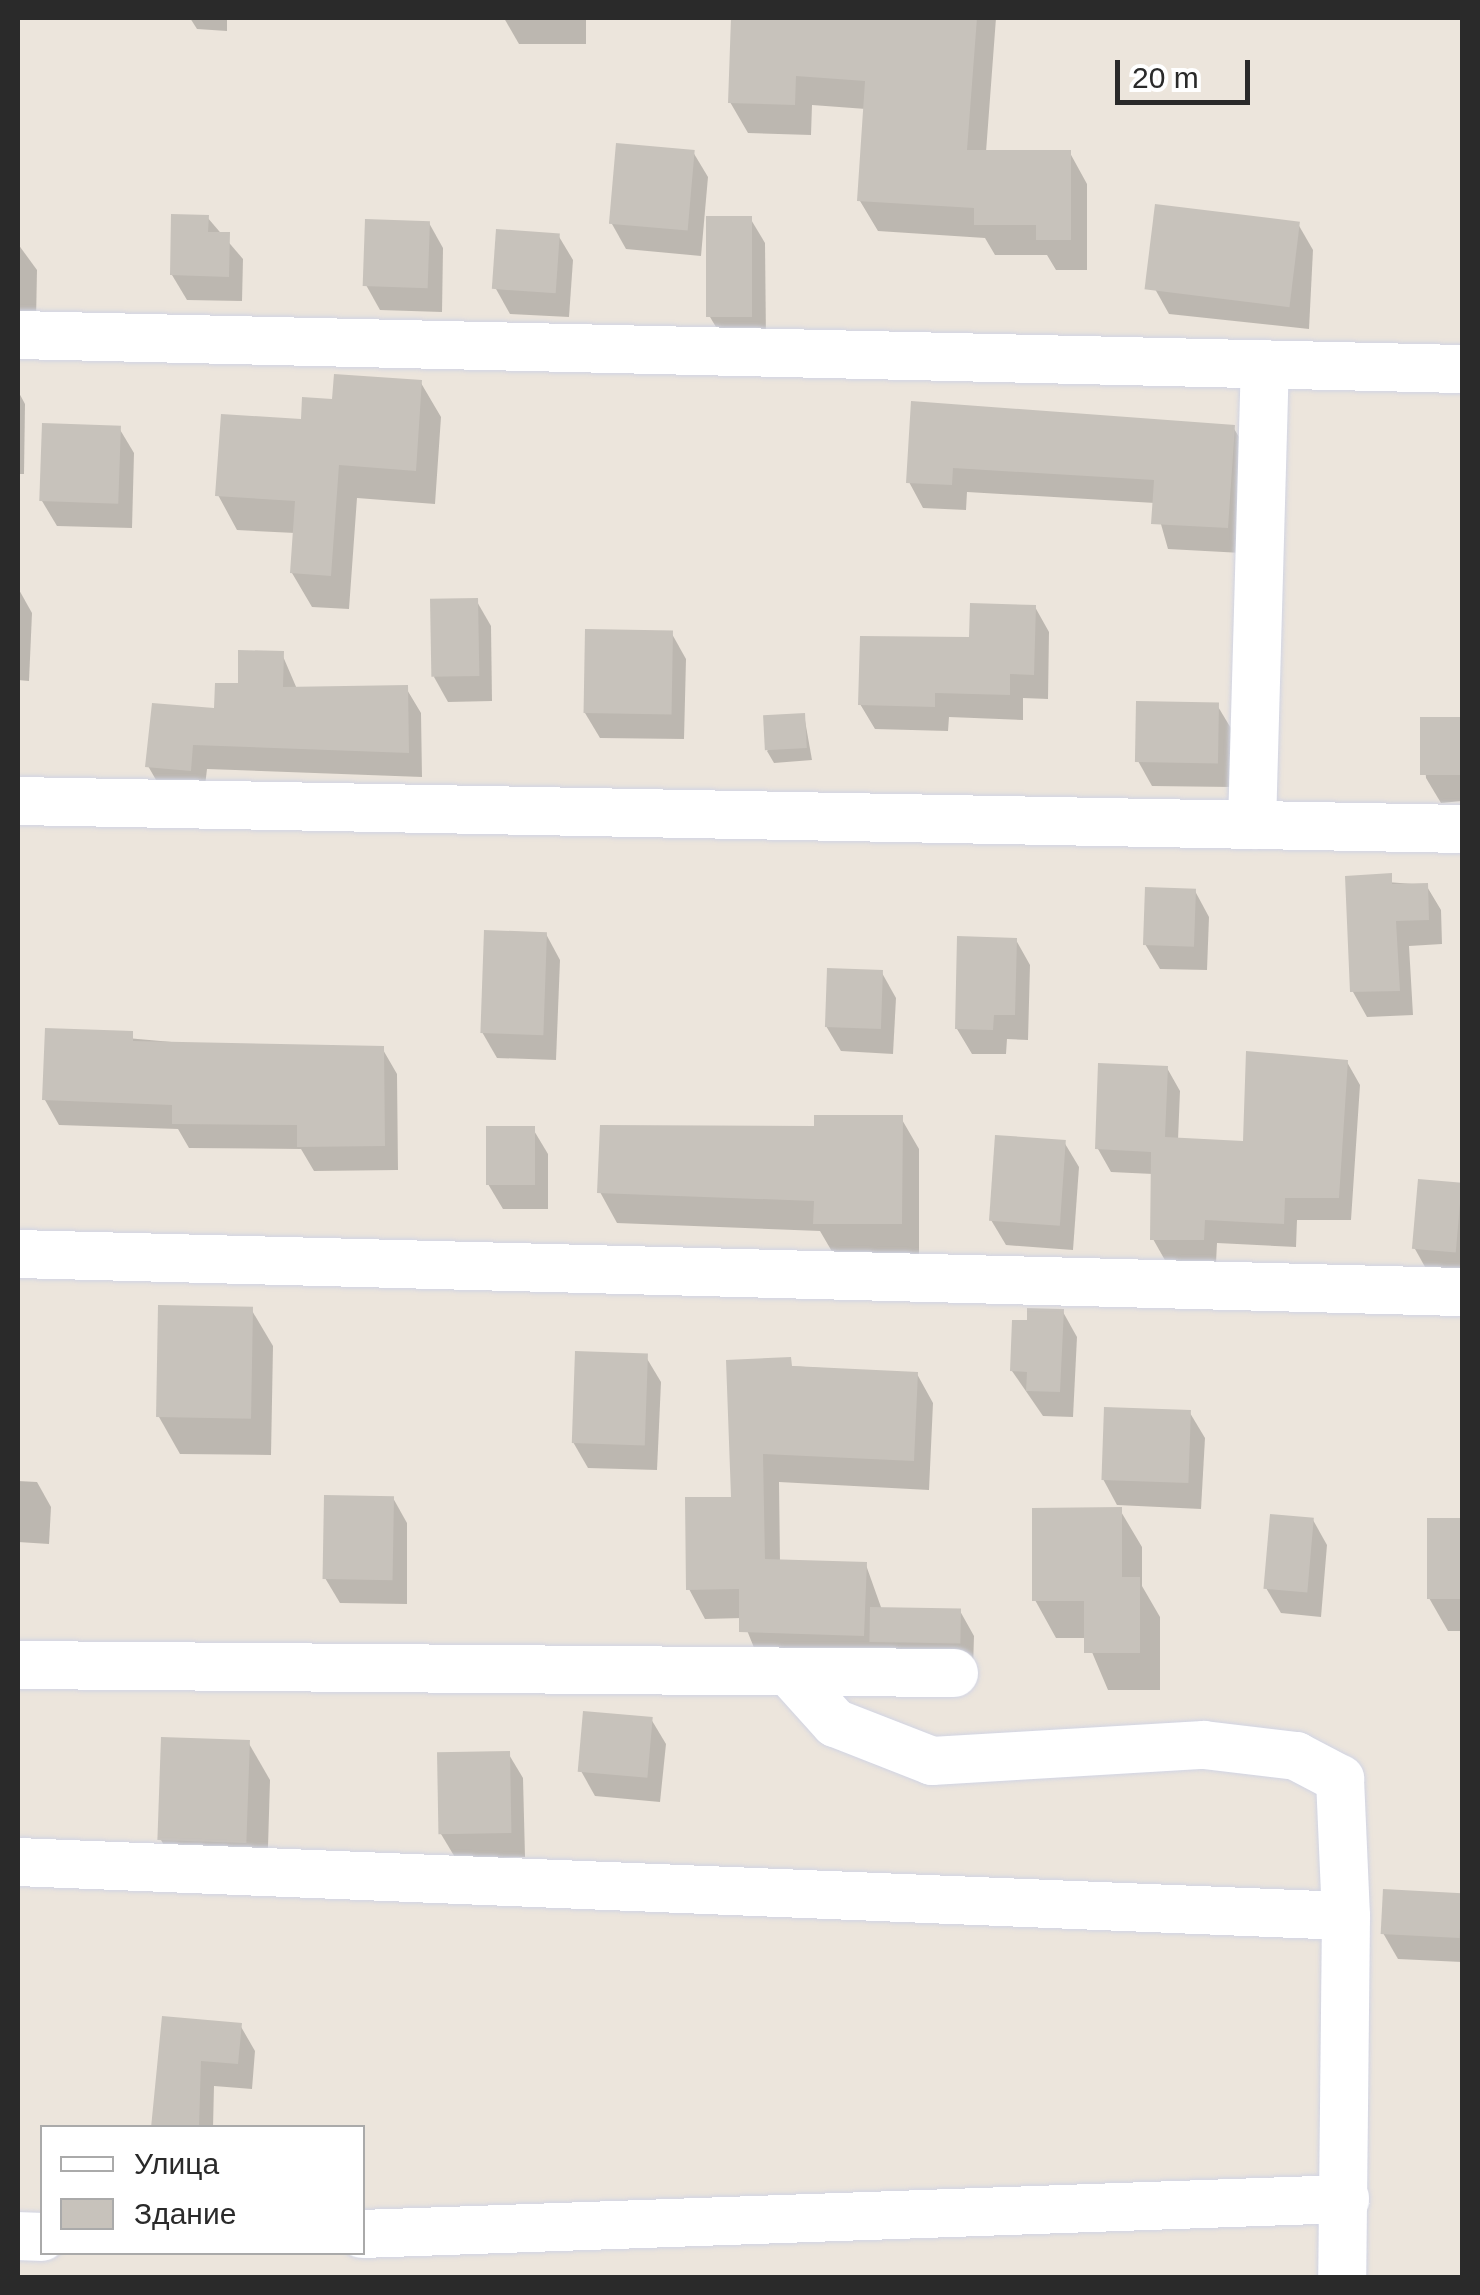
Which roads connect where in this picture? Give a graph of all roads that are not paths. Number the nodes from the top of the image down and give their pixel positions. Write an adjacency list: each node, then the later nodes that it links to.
1 (18, 335): 2 (street)
2 (1265, 364): 3 (street); 5 (street)
3 (1462, 369)
4 (18, 800): 5 (street)
5 (1252, 825): 6 (street)
6 (1462, 829)
7 (18, 1254): 8 (street)
8 (1462, 1292)
9 (18, 1665): 10 (street)
10 (789, 1672): 11 (street); 13 (street)
11 (954, 1673)
12 (18, 1862): 13 (street)
13 (1346, 1916): 14 (street)
14 (1345, 2198): 15 (street); 16 (street)
15 (365, 2234)
16 (1342, 2278)

